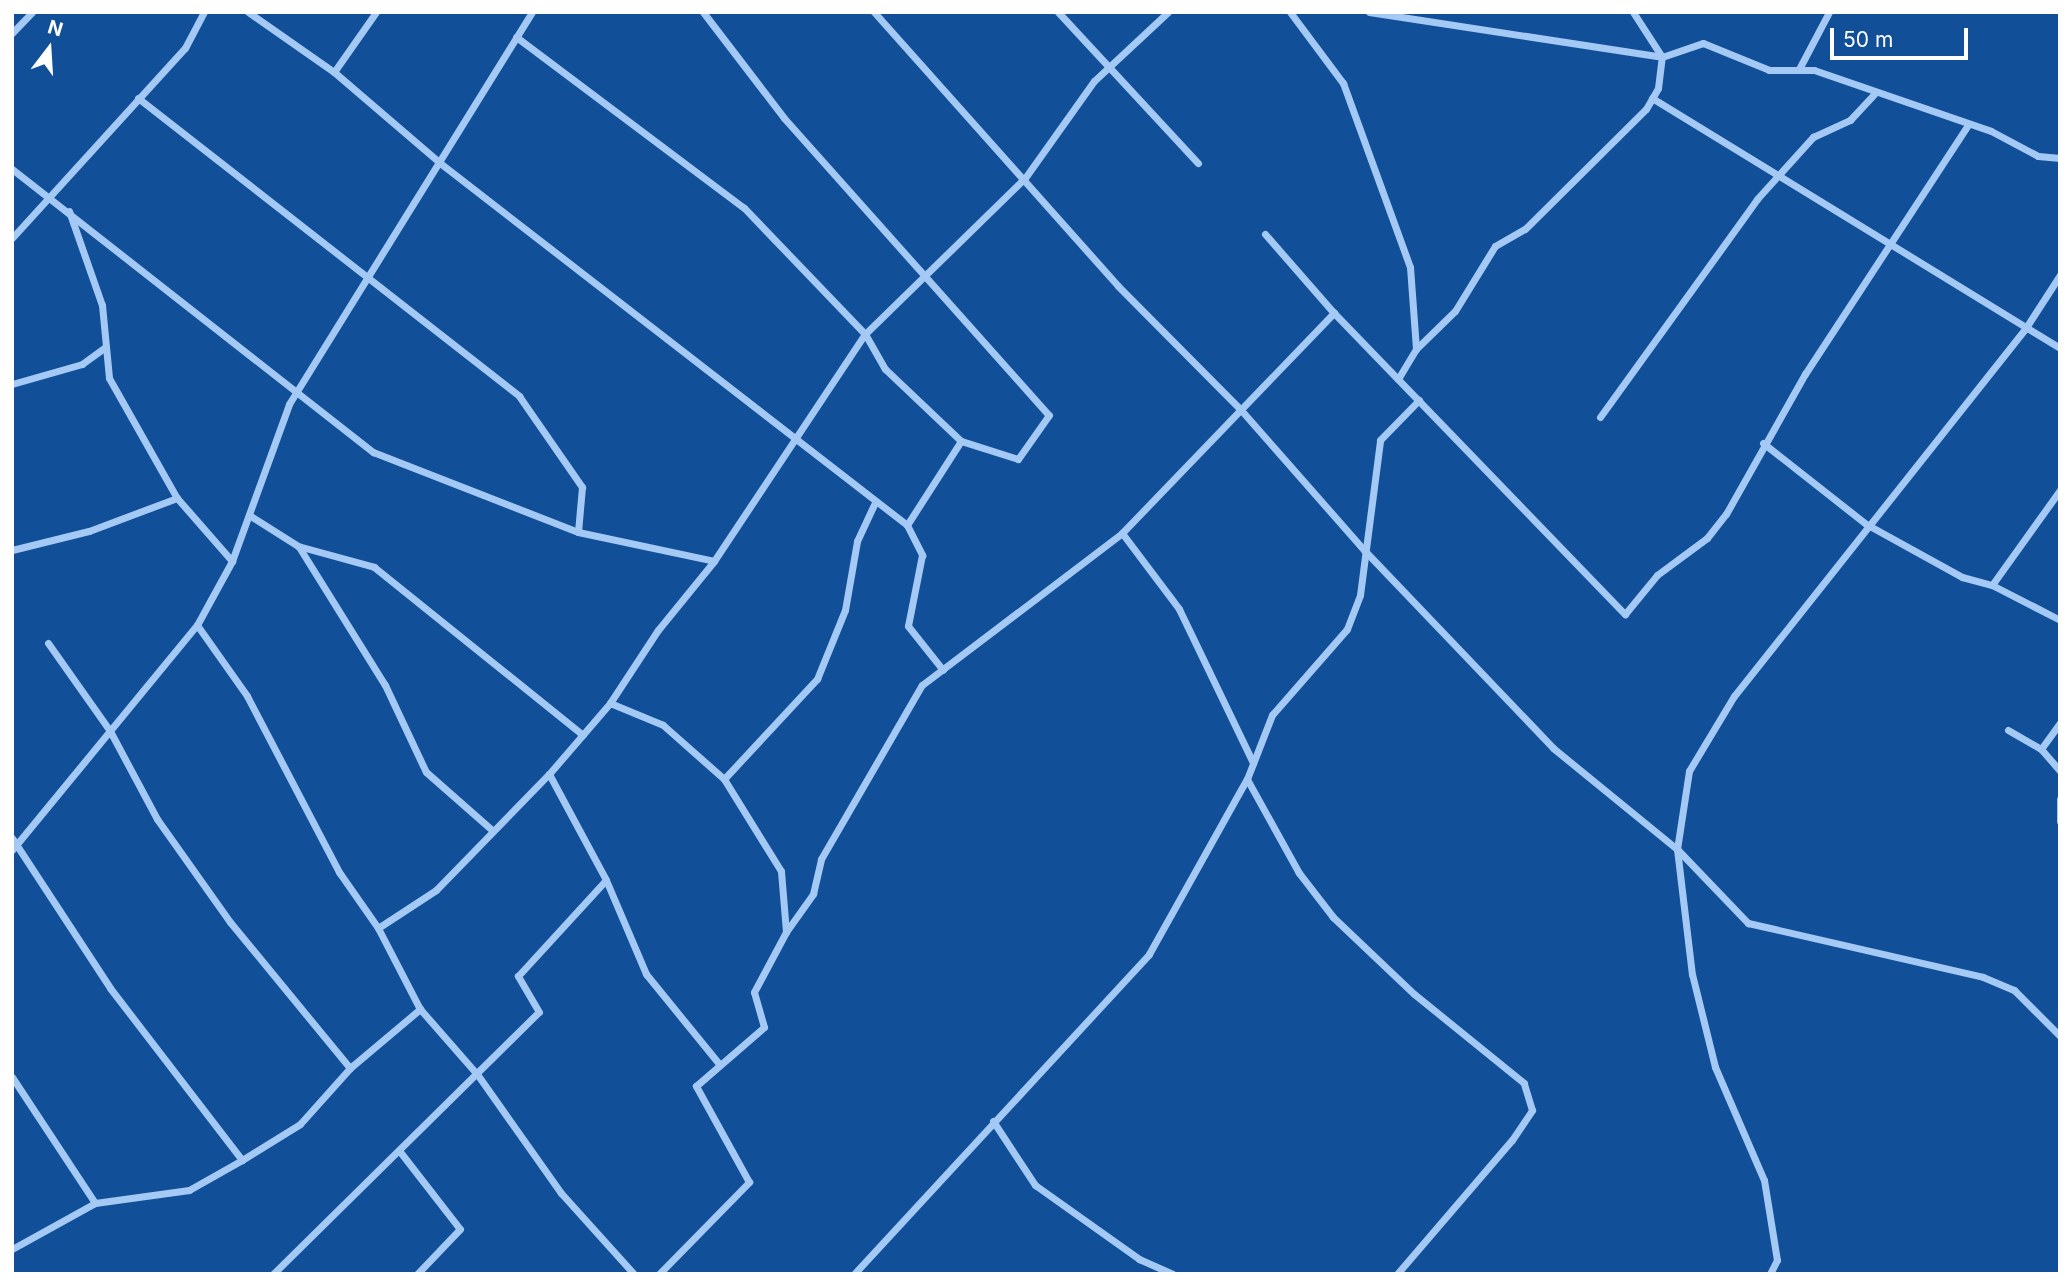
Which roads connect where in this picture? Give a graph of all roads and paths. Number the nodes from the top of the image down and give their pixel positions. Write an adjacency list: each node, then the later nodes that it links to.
1 (32, 12): 14 (street)
2 (248, 12): 19 (street)
3 (376, 12): 19 (street)
4 (532, 12): 15 (street)
5 (703, 12): 36 (street)
6 (874, 12): 28 (street)
7 (1058, 12): 17 (street)
8 (1168, 12): 17 (street)
9 (1290, 12): 43 (street)
10 (1369, 12): 16 (street)
11 (1633, 12): 16 (street)
12 (1829, 12): 18 (street)
13 (201, 13): 21 (street)
14 (12, 33)
15 (516, 37): 25 (street); 40 (street)
16 (1662, 57): 18 (street); 22 (street)
17 (1107, 69): 26 (street); 28 (street)
18 (1799, 69): 20 (street)
19 (334, 72): 25 (street)
20 (1874, 94): 23 (street); 29 (street)
21 (138, 98): 30 (street); 37 (street)
22 (1652, 98): 29 (street); 43 (street)
23 (1968, 125): 24 (street); 34 (street)
24 (2060, 158)
25 (440, 163): 37 (street); 50 (street)
26 (1198, 163)
27 (12, 169): 30 (street)
28 (1025, 178): 36 (street); 48 (street)
29 (1775, 179): 34 (street); 49 (street)
30 (47, 195): 31 (street); 33 (street)
31 (69, 210): 41 (street); 46 (street)
32 (1265, 234): 38 (street)
33 (12, 238)
34 (1892, 249): 39 (street); 52 (street)
35 (2060, 275): 39 (street)
36 (925, 278): 40 (street); 51 (street)
37 (368, 279): 46 (street); 59 (street)
38 (1334, 313): 44 (street); 48 (street)
39 (2025, 329): 42 (street); 57 (street)
40 (865, 334): 50 (street); 51 (street)
41 (104, 348): 45 (street); 54 (street)
42 (2060, 348)
43 (1416, 349): 44 (street)
44 (1398, 379): 47 (street)
45 (12, 384)
46 (294, 394): 56 (street); 59 (street)
47 (1419, 400): 52 (street); 63 (street)
48 (1241, 410): 60 (street); 63 (street)
49 (1600, 417)
50 (796, 440): 55 (street); 65 (street)
51 (961, 441): 58 (street)
52 (1763, 443): 57 (street)
53 (2060, 490): 66 (street)
54 (177, 498): 62 (street); 64 (street)
55 (874, 505): 58 (street); 80 (street)
56 (249, 514): 61 (street); 64 (street)
57 (1866, 524): 66 (street); 86 (street)
58 (907, 525): 70 (street)
59 (578, 532): 65 (street)
60 (1122, 533): 70 (street); 77 (street)
61 (298, 547): 75 (street); 84 (street)
62 (12, 550)
63 (1364, 550): 77 (street); 86 (street)
64 (232, 561): 68 (street)
65 (714, 561): 71 (street)
66 (1992, 585): 67 (street)
67 (2060, 620)
68 (197, 625): 74 (street); 88 (street)
69 (48, 643): 74 (street)
70 (943, 670): 89 (street)
71 (610, 703): 75 (street); 80 (street)
72 (2060, 723): 76 (street)
73 (2008, 730): 76 (street)
74 (110, 731): 85 (street); 93 (street)
75 (583, 735): 79 (street)
76 (2041, 749): 78 (street)
77 (1253, 762): 81 (street)
78 (2060, 771)
79 (549, 774): 84 (street); 87 (street)
80 (724, 779): 89 (street)
81 (1247, 779): 96 (street); 107 (street)
82 (2060, 799): 83 (street)
83 (2060, 821)
84 (492, 830): 88 (street)
85 (14, 844): 98 (street)
86 (1677, 849): 91 (street); 108 (street)
87 (606, 880): 92 (street); 94 (street)
88 (378, 928): 90 (street)
89 (786, 932): 92 (street)
90 (419, 1009): 93 (street); 94 (street)
91 (2060, 1036)
92 (720, 1065): 104 (street)
93 (350, 1068): 98 (street)
94 (477, 1074): 97 (street); 103 (street)
95 (12, 1077): 99 (street)
96 (993, 1121): 105 (street); 106 (street)
97 (401, 1153): 101 (street); 102 (street)
98 (242, 1160): 99 (street)
99 (95, 1203): 100 (street)
100 (12, 1249)
101 (273, 1274)
102 (417, 1274)
103 (634, 1274)
104 (659, 1274)
105 (854, 1274)
106 (1173, 1274)
107 (1396, 1274)
108 (1770, 1274)

